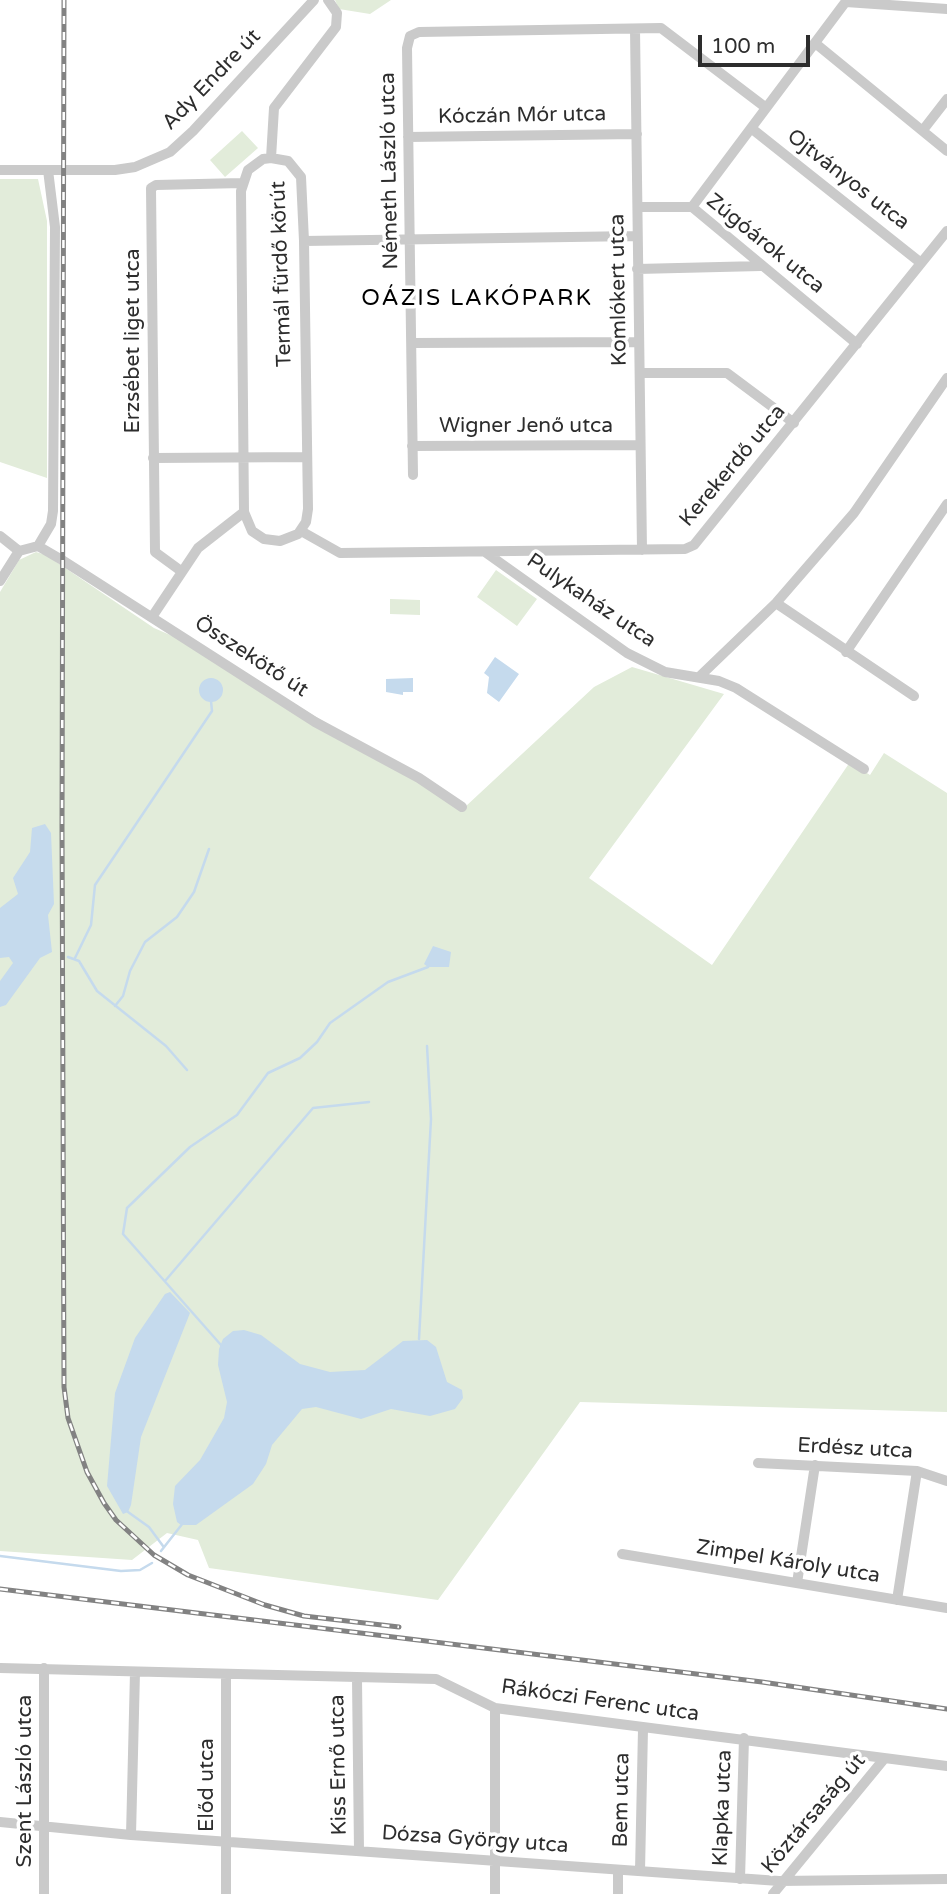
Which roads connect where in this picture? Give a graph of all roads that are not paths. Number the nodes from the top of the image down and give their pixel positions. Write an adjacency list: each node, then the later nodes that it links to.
1 (314, 0): 16 (street, Ady Endre út)
2 (328, 0): 14 (street)
3 (846, 1): 4 (street); 6 (street)
4 (947, 9)
5 (635, 29): 8 (street); 11 (street, Komlókert utca); 12 (street, Németh László utca)
6 (815, 43): 8 (street); 10 (street)
7 (947, 99): 10 (street)
8 (765, 107): 9 (street)
9 (751, 128): 19 (street); 24 (street, Ojtványos utca)
10 (923, 130): 13 (street)
11 (637, 134): 12 (street, Kóczán Mór utca); 18 (street, Komlókert utca)
12 (408, 136): 22 (street, Németh László utca)
13 (947, 151)
14 (271, 158): 17 (street, Termál fürdő körút); 23 (street, Termál fürdő körút)
15 (0, 170): 16 (street, Ady Endre út)
16 (48, 170): 43 (street)
17 (242, 183): 36 (street, Erzsébet liget utca); 37 (street, Termál fürdő körút)
18 (638, 207): 19 (street, Zúgóárok utca); 21 (street, Komlókert utca)
19 (692, 207): 25 (street, Zúgóárok utca)
20 (947, 231): 24 (street, Kerekerdő utca)
21 (637, 236): 22 (street); 26 (street, Komlókert utca)
22 (410, 240): 23 (street); 28 (street, Németh László utca)
23 (304, 241): 35 (street, Termál fürdő körút)
24 (921, 262): 29 (street, Kerekerdő utca)
25 (761, 266): 26 (street); 29 (street, Zúgóárok utca)
26 (638, 269): 27 (street, Komlókert utca)
27 (639, 342): 28 (street); 30 (street, Komlókert utca)
28 (412, 343): 34 (street, Németh László utca)
29 (858, 344): 32 (street, Kerekerdő utca)
30 (639, 373): 32 (street); 33 (street, Komlókert utca)
31 (947, 378): 49 (street)
32 (794, 424): 44 (street, Kerekerdő utca)
33 (640, 445): 34 (street, Wigner Jenő utca); 44 (street, Komlókert utca)
34 (412, 446): 38 (street, Németh László utca)
35 (307, 457): 37 (street); 41 (street, Termál fürdő körút)
36 (153, 458): 37 (street); 47 (street, Erzsébet liget utca)
37 (244, 458): 40 (street, Termál fürdő körút)
38 (413, 475)
39 (947, 504): 51 (street)
40 (244, 512): 41 (street); 47 (street)
41 (301, 531): 46 (street, Kerekerdő utca)
42 (0, 536): 45 (street)
43 (38, 546): 45 (street); 50 (street, Összekötő út)
44 (642, 550): 46 (street, Kerekerdő utca)
45 (19, 551): 48 (street)
46 (485, 552): 52 (street, Pulykaház utca)
47 (181, 571): 50 (street)
48 (0, 581)
49 (776, 603): 51 (street); 52 (street)
50 (152, 617): 55 (street, Összekötő út)
51 (846, 652): 53 (street)
52 (699, 677): 54 (street, Pulykaház utca)
53 (914, 696)
54 (864, 769)
55 (462, 807)
56 (758, 1463): 57 (street, Erdész utca)
57 (815, 1465): 58 (street, Erdész utca); 61 (street)
58 (917, 1471): 59 (street, Erdész utca); 62 (street)
59 (947, 1481)
60 (622, 1554): 61 (street, Zimpel Károly utca)
61 (797, 1583): 62 (street, Zimpel Károly utca)
62 (898, 1600): 63 (street, Zimpel Károly utca)
63 (947, 1608)
64 (0, 1668): 65 (street, Rákóczi Ferenc utca)
65 (44, 1668): 66 (street, Rákóczi Ferenc utca); 75 (street, Szent László utca)
66 (135, 1672): 67 (street, Rákóczi Ferenc utca); 76 (street)
67 (226, 1675): 68 (street, Rákóczi Ferenc utca); 77 (street, Előd utca)
68 (356, 1679): 69 (street, Rákóczi Ferenc utca); 78 (street, Kiss Ernő utca)
69 (495, 1708): 70 (street, Rákóczi Ferenc utca); 79 (street)
70 (643, 1729): 71 (street, Rákóczi Ferenc utca); 81 (street, Bem utca)
71 (744, 1738): 72 (street, Rákóczi Ferenc utca); 82 (street, Klapka utca)
72 (884, 1759): 73 (street, Rákóczi Ferenc utca); 84 (street, Köztársaság út)
73 (947, 1766)
74 (0, 1822): 75 (street, Dózsa György utca)
75 (44, 1826): 76 (street, Dózsa György utca); 85 (street, Szent László utca)
76 (131, 1835): 77 (street, Dózsa György utca)
77 (226, 1841): 78 (street, Dózsa György utca); 86 (street, Előd utca)
78 (359, 1851): 79 (street, Dózsa György utca)
79 (494, 1860): 80 (street, Dózsa György utca); 87 (street)
80 (618, 1870): 81 (street, Dózsa György utca); 88 (street)
81 (640, 1871): 82 (street, Dózsa György utca)
82 (740, 1879): 84 (street, Dózsa György utca)
83 (947, 1880): 84 (street, Dózsa György utca)
84 (784, 1881): 89 (street, Köztársaság út)
85 (44, 1894)
86 (226, 1894)
87 (495, 1894)
88 (618, 1894)
89 (773, 1894)

